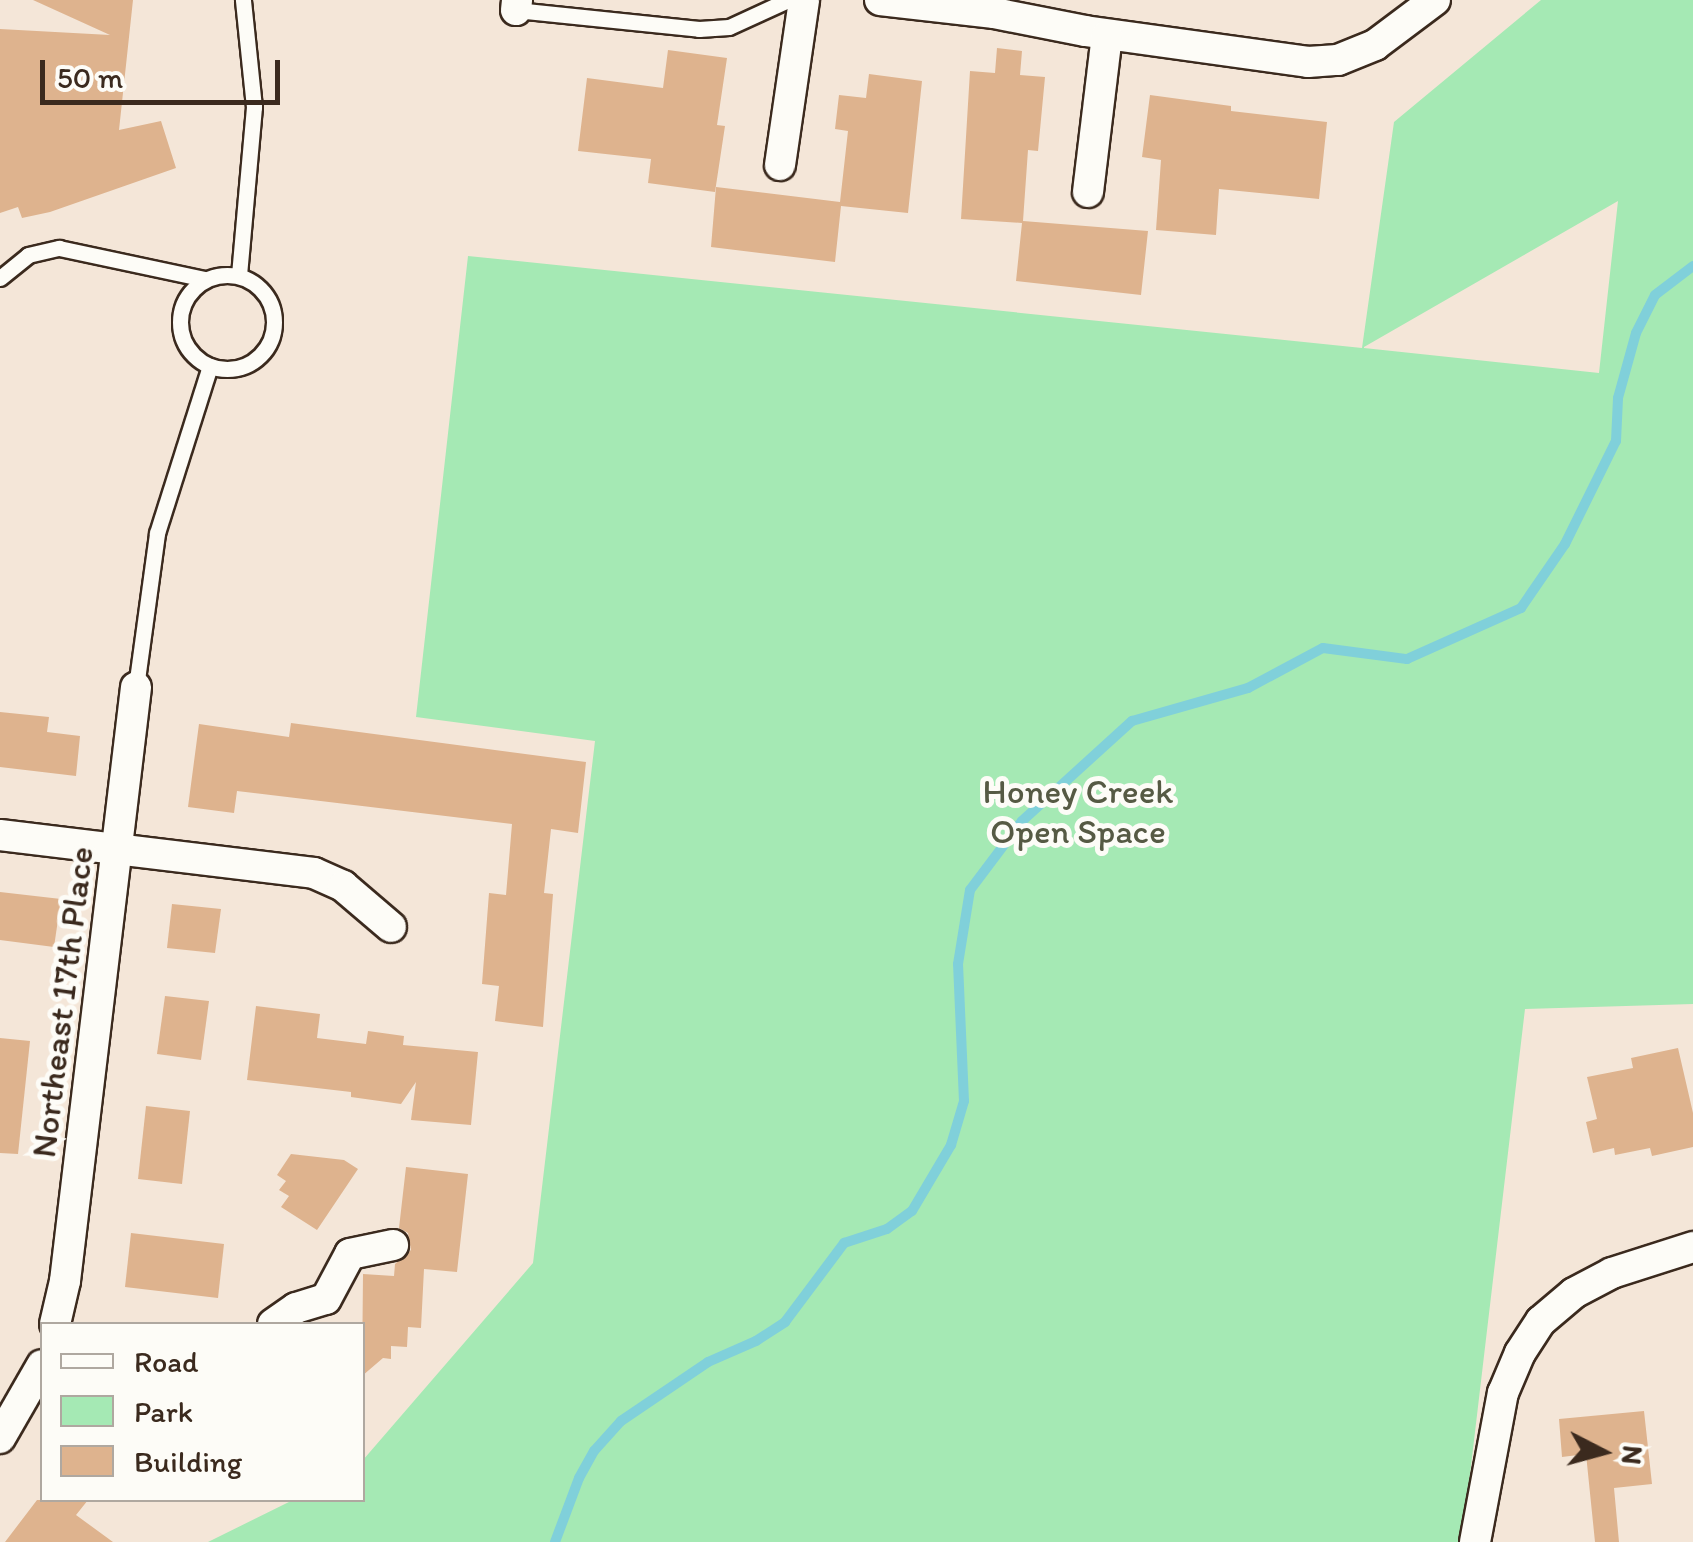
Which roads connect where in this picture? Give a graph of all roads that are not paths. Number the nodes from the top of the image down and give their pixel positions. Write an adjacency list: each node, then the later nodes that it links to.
1 (243, 0): 10 (lane)
2 (788, 0): 6 (lane)
3 (804, 0): 8 (street)
4 (880, 0): 7 (street)
5 (1434, 0): 7 (street)
6 (517, 5)
7 (1107, 35): 9 (street)
8 (780, 165)
9 (1088, 192)
10 (240, 275): 12 (lane); 13 (lane)
11 (0, 278): 12 (lane)
12 (205, 279): 13 (lane)
13 (210, 366): 14 (lane)
14 (136, 687): 16 (street, Northeast 17th Place)
15 (0, 835): 16 (street)
16 (119, 848): 17 (street); 20 (street, Northeast 17th Place)
17 (390, 927)
18 (393, 1245): 21 (street)
19 (1693, 1247): 24 (street)
20 (56, 1322)
21 (276, 1322)
22 (40, 1375): 23 (street)
23 (0, 1438)
24 (1475, 1542)

